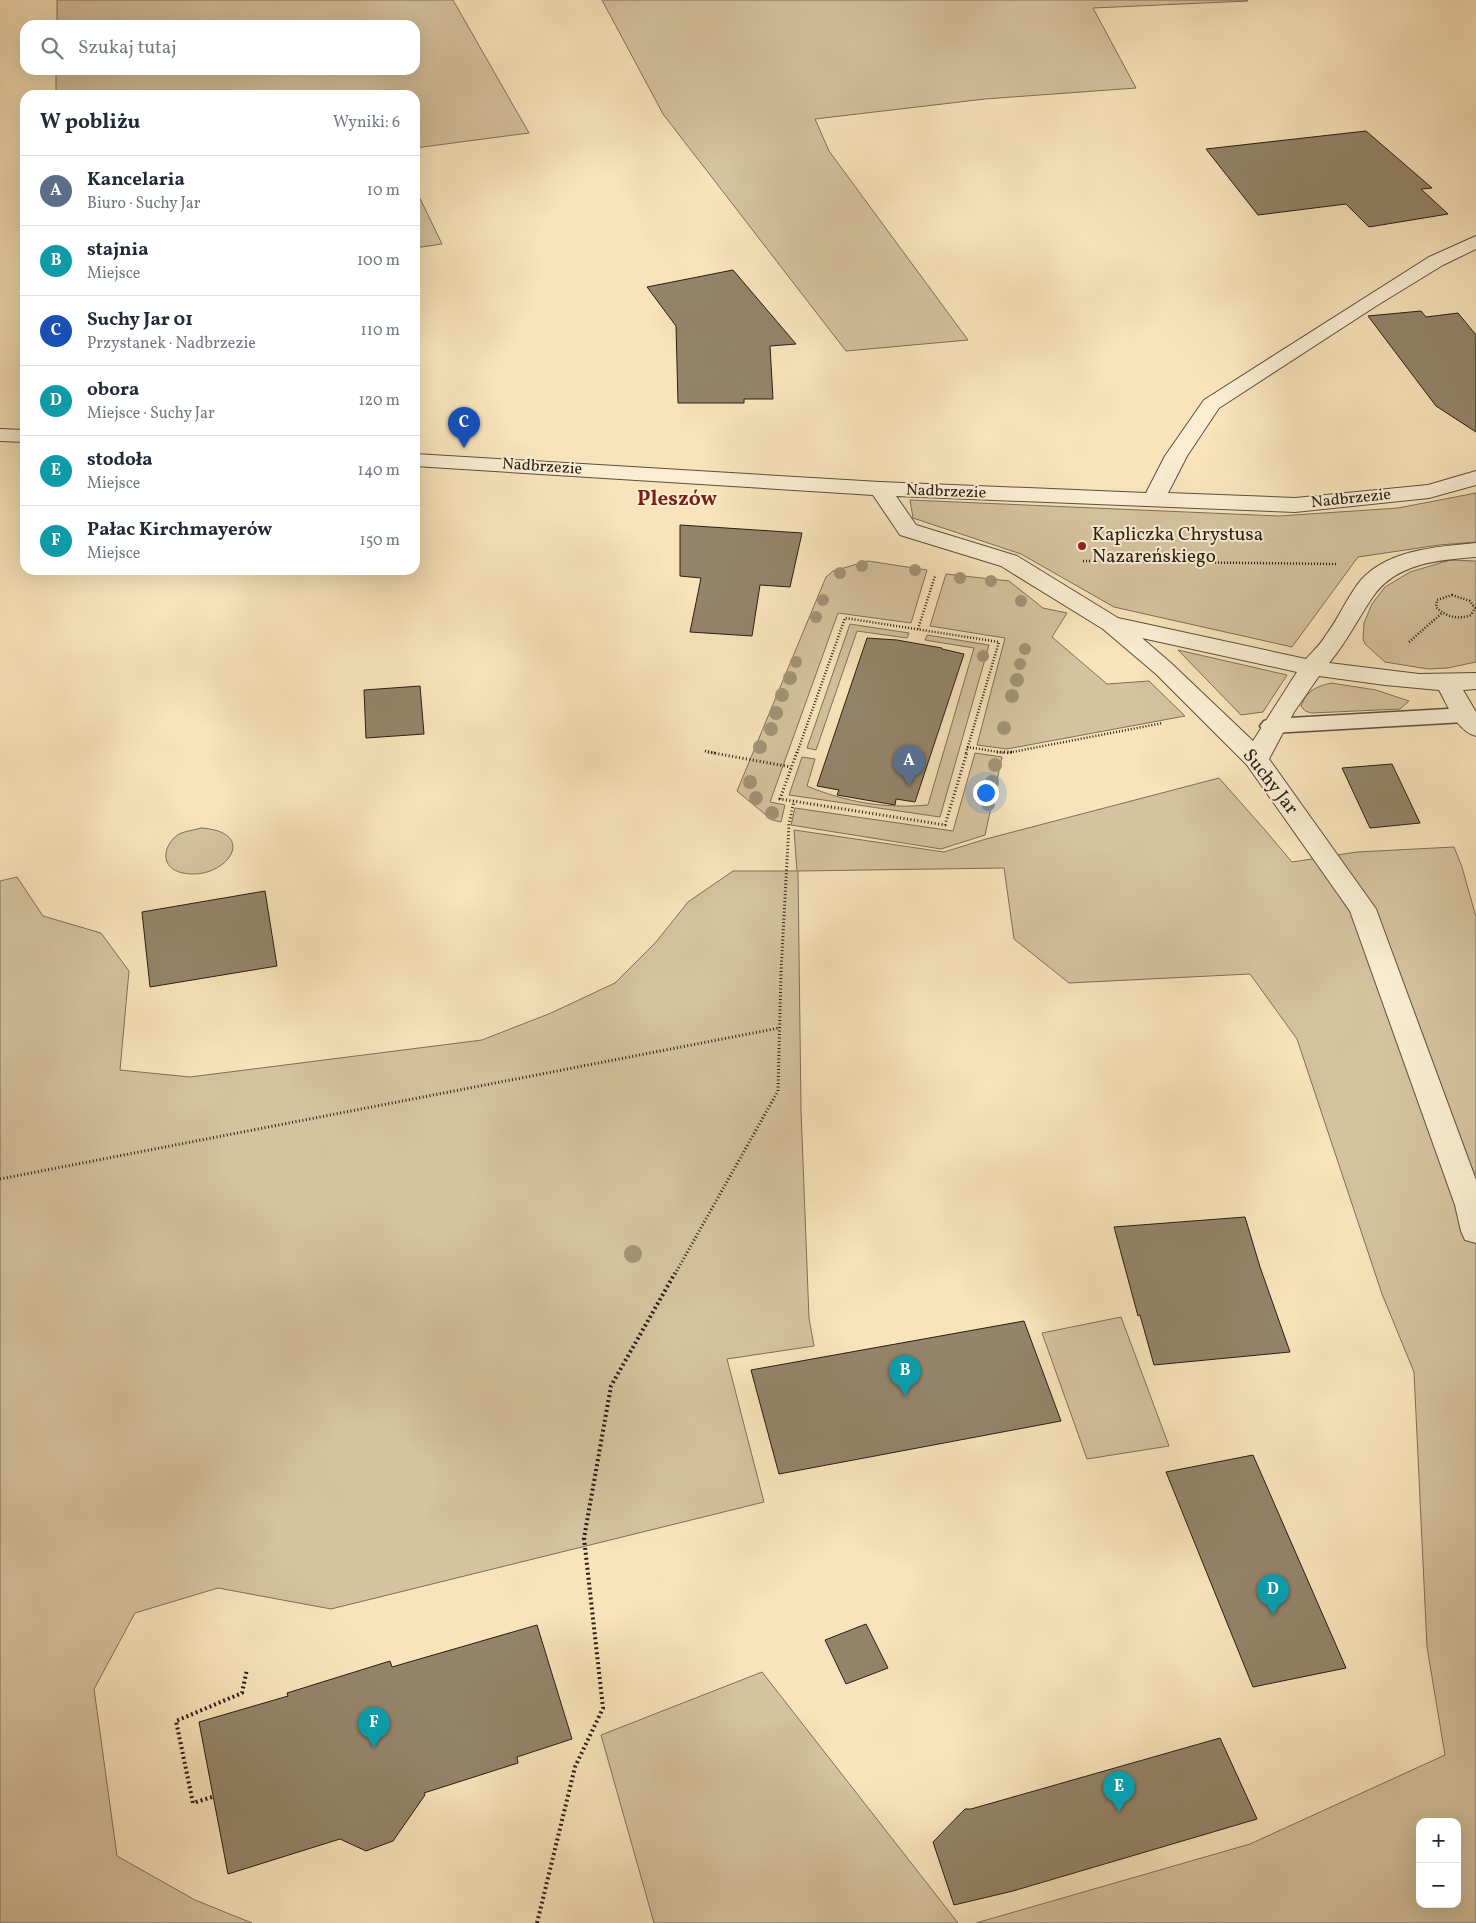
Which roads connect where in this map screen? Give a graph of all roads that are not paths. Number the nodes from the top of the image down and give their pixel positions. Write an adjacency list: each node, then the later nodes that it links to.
1 (1476, 242): 7 (street)
2 (0, 435): 3 (street)
3 (20, 436)
4 (420, 460): 6 (street, Nadbrzezie)
5 (1476, 478): 7 (street, Nadbrzezie)
6 (880, 489): 7 (street, Nadbrzezie); 9 (street, Suchy Jar)
7 (1154, 499)
8 (1476, 550): 10 (street)
9 (1111, 624): 10 (street); 15 (street, Suchy Jar)
10 (1312, 668): 12 (street); 14 (street)
11 (1476, 681): 12 (street)
12 (1448, 684): 13 (street)
13 (1470, 722): 14 (lane)
14 (1272, 726): 15 (street)
15 (1256, 759): 16 (street, Suchy Jar)
16 (1476, 1231)

